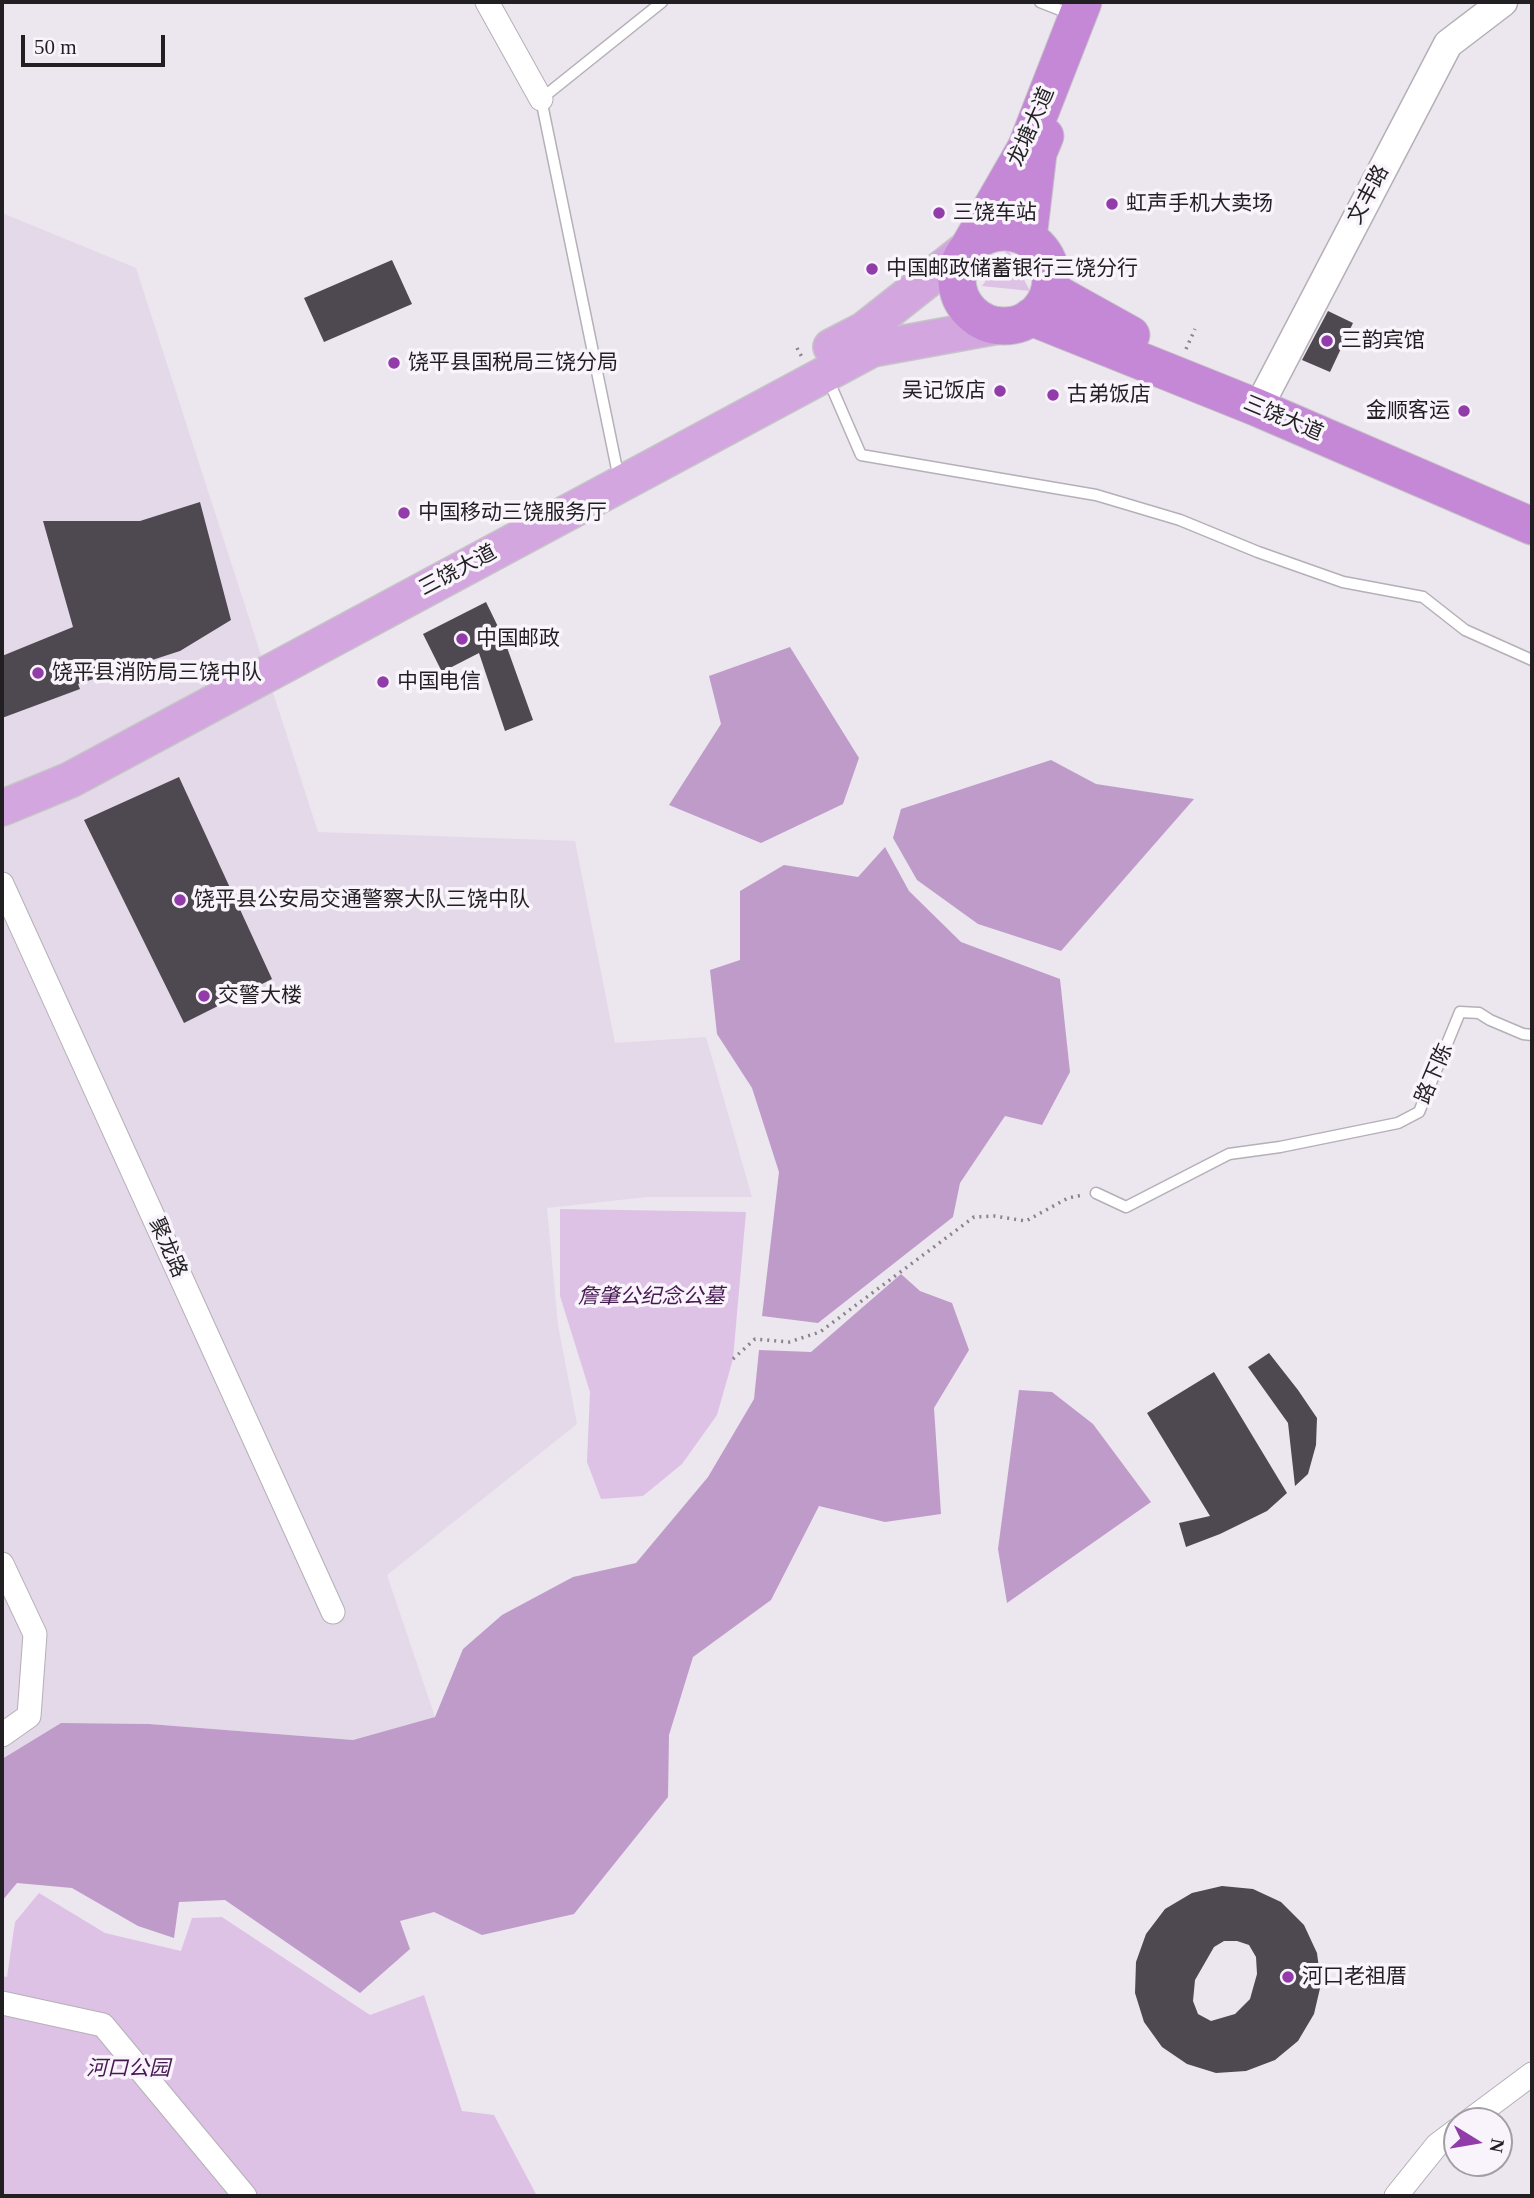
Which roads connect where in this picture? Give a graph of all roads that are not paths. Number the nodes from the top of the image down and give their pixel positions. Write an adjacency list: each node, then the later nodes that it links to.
1 (487, 2): 6 (street)
2 (662, 2): 6 (lane)
3 (1040, 2): 5 (lane)
4 (1503, 2): 13 (street, 文丰路)
5 (1086, 11): 7 (highway, 龙塘大道)
6 (541, 99): 14 (lane)
7 (1032, 150): 8 (highway, 龙塘大道); 9 (highway, 龙塘大道)
8 (1028, 238): 9 (highway); 10 (highway)
9 (969, 247): 10 (highway, 龙塘大道); 11 (main road, 三饶大道)
10 (1026, 311): 11 (main road, 三饶大道); 13 (highway, 三饶大道)
11 (868, 339): 12 (main road, 三饶大道); 14 (main road, 三饶大道)
12 (826, 374): 14 (main road, 三饶大道); 17 (lane)
13 (1263, 399): 15 (highway, 三饶大道); 16 (highway, 三饶大道)
14 (618, 473): 18 (main road, 三饶大道); 19 (main road, 三饶大道)
15 (1532, 503)
16 (1532, 526)
17 (1532, 660)
18 (2, 782)
19 (2, 808)
20 (2, 884): 24 (street, 聚龙路)
21 (1532, 1035): 22 (lane, 路下陈)
22 (1096, 1194)
23 (2, 1564): 25 (street)
24 (333, 1612)
25 (2, 1735)
26 (2, 2003): 30 (street)
27 (1532, 2074): 28 (street)
28 (1488, 2107)
29 (1443, 2140): 31 (street)
30 (245, 2196)
31 (1396, 2196)

